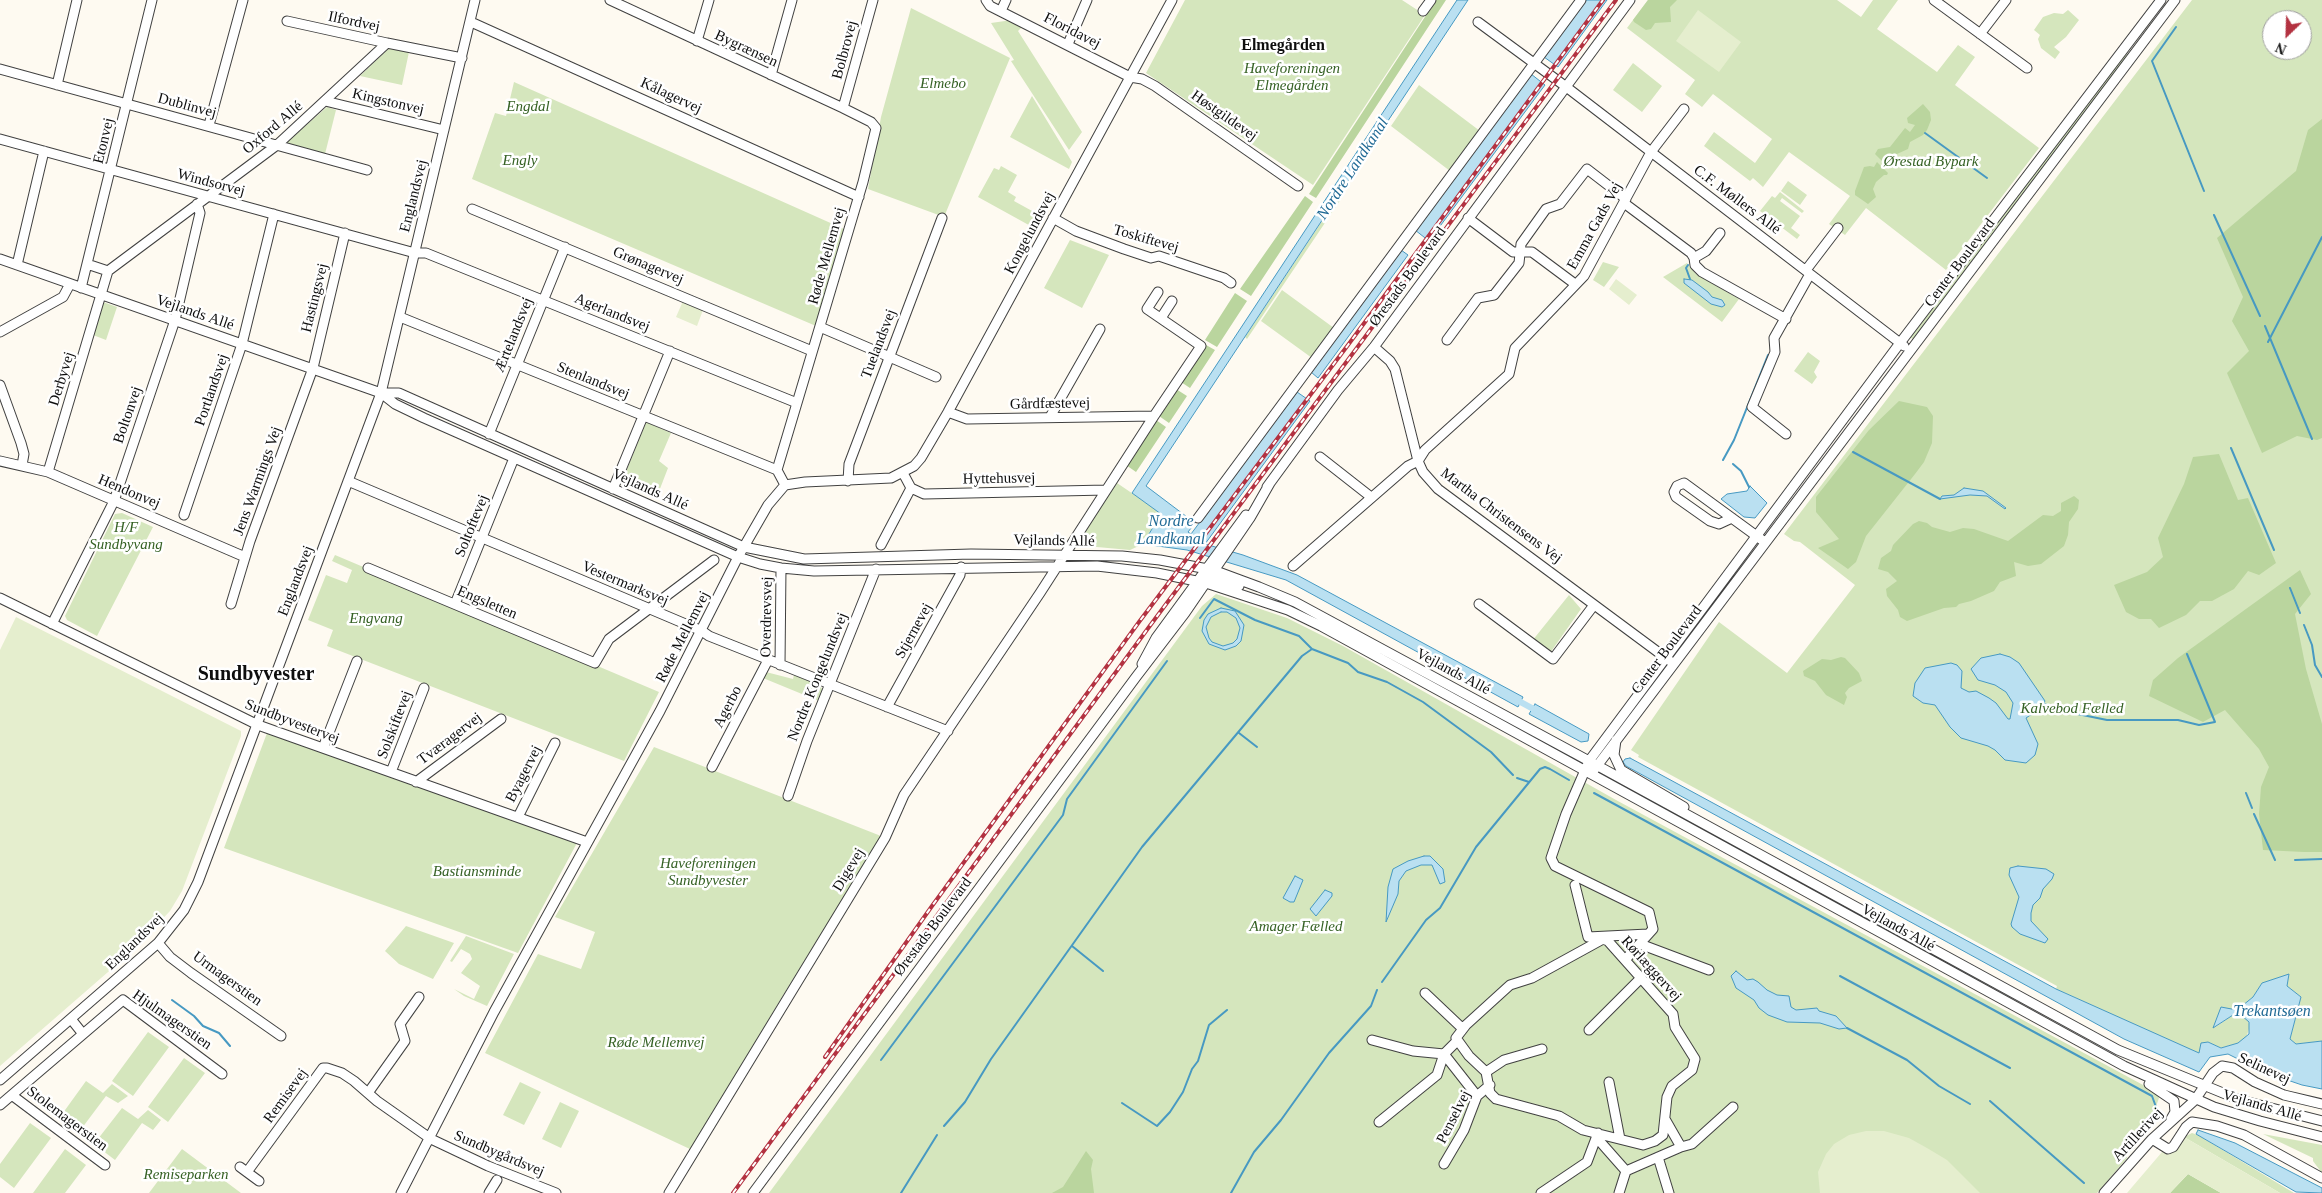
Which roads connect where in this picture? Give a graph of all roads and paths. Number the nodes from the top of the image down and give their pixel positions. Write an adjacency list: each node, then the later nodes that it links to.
1 (77, 0): 36 (street)
2 (152, 0): 39 (street, Etonvej)
3 (243, 0): 43 (street)
4 (477, 0): 24 (street, Englandsvej)
5 (610, 0): 27 (street, Bygrænsen)
6 (709, 0): 27 (street)
7 (792, 0): 34 (street)
8 (873, 0): 40 (street, Bolbrovej)
9 (986, 0): 20 (street, Floridavej)
10 (1006, 0): 20 (street)
11 (1087, 0): 29 (street)
12 (1172, 0): 35 (street, Kongelundsvej)
13 (1431, 0): 21 (street)
14 (1580, 0): 31 (street)
15 (1630, 0): 37 (street, Ørestads Boulevard)
16 (1934, 0): 26 (street)
17 (2006, 0): 26 (street)
18 (2172, 1): 22 (street, Center Boulevard)
19 (2156, 2): 22 (street); 89 (street, Center Boulevard)
20 (1001, 11): 29 (street, Floridavej)
21 (1423, 12)
22 (2166, 12): 92 (street, Center Boulevard)
23 (287, 21): 28 (street, Ilfordvej)
24 (471, 22): 30 (street, Englandsvej); 53 (street, Kålagervej)
25 (1478, 22): 31 (street)
26 (1980, 34): 32 (street)
27 (697, 41): 34 (street, Bygrænsen)
28 (387, 43): 30 (street); 38 (street, Oxford Allé)
29 (1068, 44): 35 (street, Floridavej)
30 (462, 58): 44 (street, Englandsvej)
31 (1531, 66): 37 (street); 127 (street)
32 (2027, 68)
33 (0, 69): 36 (street, Dublinvej)
34 (771, 75): 40 (street, Bygrænsen)
35 (1130, 76): 51 (street, Høstgildevej); 59 (street, Kongelundsvej)
36 (57, 85): 39 (street, Dublinvej)
37 (1565, 86): 48 (street, C.F. Møllers Allé); 60 (street, Ørestads Boulevard)
38 (325, 102): 44 (street, Kingstonvej); 46 (street, Oxford Allé)
39 (127, 104): 43 (street, Dublinvej); 49 (street, Etonvej)
40 (843, 108): 42 (street, Bygrænsen)
41 (1684, 109): 48 (street)
42 (871, 122): 53 (street, Røde Mellemvej)
43 (209, 125): 46 (street, Dublinvej)
44 (444, 130): 66 (street, Englandsvej)
45 (0, 139): 47 (street, Windsorvej)
46 (276, 145): 50 (street, Dublinvej); 52 (street, Oxford Allé)
47 (44, 151): 49 (street, Windsorvej); 70 (street)
48 (1651, 152): 54 (street, Emma Gads Vej); 72 (street, C.F. Møllers Allé)
49 (111, 170): 52 (street, Windsorvej); 69 (street, Etonvej)
50 (367, 170)
51 (1298, 186)
52 (207, 196): 55 (street, Oxford Allé); 57 (street, Windsorvej)
53 (858, 197): 85 (street, Røde Mellemvej)
54 (1625, 201): 65 (street); 67 (street); 75 (street, Emma Gads Vej)
55 (197, 204): 71 (street, Oxford Allé); 84 (street, Boltonvej)
56 (472, 209): 64 (street, Grønagervej)
57 (274, 214): 63 (street, Windsorvej); 90 (street, Portlandsvej)
58 (942, 218): 95 (street, Tuelandsvej)
59 (1054, 218): 73 (street, Toskiftevej); 102 (street, Kongelundsvej)
60 (1468, 218): 65 (street); 91 (street, Ørestads Boulevard)
61 (1838, 228): 72 (street)
62 (1720, 233): 67 (street)
63 (345, 234): 66 (street, Windsorvej); 97 (street, Hastingsvej)
64 (565, 247): 79 (street, Ærtelandsvej); 94 (street, Grønagervej)
65 (1521, 252): 75 (street); 88 (street)
66 (415, 253): 79 (street, Agerlandsvej); 81 (street, Englandsvej)
67 (1694, 258): 83 (street)
68 (0, 259): 70 (street, Vejlands Allé)
69 (87, 264): 71 (street); 76 (street, Etonvej)
70 (16, 265): 74 (street, Vejlands Allé)
71 (108, 271): 78 (street)
72 (1808, 272): 83 (street); 89 (street, C.F. Møllers Allé)
73 (1231, 283)
74 (70, 284): 76 (street, Vejlands Allé); 87 (street)
75 (1576, 284): 111 (street, Emma Gads Vej)
76 (81, 288): 78 (street, Vejlands Allé)
77 (1158, 292): 82 (street)
78 (102, 295): 84 (street, Vejlands Allé); 114 (street, Derbyvej)
79 (544, 300): 93 (street, Agerlandsvej); 96 (street, Ærtelandsvej)
80 (1172, 301): 82 (street)
81 (400, 317): 96 (street, Stenlandsvej); 100 (street, Englandsvej)
82 (1161, 318): 104 (street, Digevej)
83 (1786, 319): 107 (street)
84 (175, 320): 90 (street, Vejlands Allé); 124 (street, Boltonvej)
85 (820, 328): 94 (street, Røde Mellemvej); 95 (street)
86 (1100, 329): 105 (street)
87 (0, 332)
88 (1447, 340)
89 (1900, 343): 92 (street, C.F. Møllers Allé); 129 (street, Center Boulevard)
90 (242, 344): 97 (street, Vejlands Allé); 126 (street, Portlandsvej)
91 (1374, 347): 111 (street, Martha Christensens Vej); 144 (street, Ørestads Boulevard)
92 (1910, 350): 131 (street, Center Boulevard)
93 (670, 351): 101 (street, Agerlandsvej); 103 (street)
94 (812, 351): 101 (street, Røde Mellemvej)
95 (889, 357): 98 (street); 117 (street, Tuelandsvej)
96 (517, 365): 103 (street, Stenlandsvej); 106 (street, Ærtelandsvej)
97 (313, 368): 100 (street, Vejlands Allé); 136 (street, Jens Warmings Vej)
98 (936, 377)
99 (0, 385): 112 (street)
100 (381, 393): 106 (street, Vejlands Allé); 109 (street, Vejlands Allé); 116 (street, Englandsvej)
101 (797, 403): 113 (street, Røde Mellemvej)
102 (948, 412): 105 (street, Gårdfæstevej); 115 (street, Kongelundsvej)
103 (644, 416): 113 (street, Stenlandsvej); 120 (street)
104 (1154, 416): 105 (street, Gårdfæstevej); 121 (street, Digevej)
105 (1050, 417)
106 (488, 434): 120 (street, Vejlands Allé)
107 (1786, 434)
108 (1320, 457): 123 (street)
109 (514, 458): 130 (street, Soltoftevej); 135 (street, Vejlands Allé)
110 (0, 461): 112 (street, Hendonvej)
111 (1418, 461): 123 (street, Emma Gads Vej); 149 (street, Martha Christensens Vej)
112 (22, 465): 114 (street, Hendonvej)
113 (777, 470): 118 (street)
114 (48, 472): 124 (street, Hendonvej)
115 (903, 473): 117 (street); 119 (street)
116 (348, 481): 130 (street, Vestermarksvej); 162 (street, Englandsvej)
117 (848, 481): 118 (street)
118 (785, 485): 133 (street, Røde Mellemvej)
119 (911, 488): 121 (street, Hyttehusvej); 132 (street)
120 (614, 490): 133 (street, Vejlands Allé)
121 (1106, 490): 134 (street, Digevej)
122 (1702, 496): 125 (street); 125 (street); 128 (street)
123 (1371, 497): 139 (street, Emma Gads Vej)
124 (114, 501): 136 (street, Hendonvej); 151 (street, Boltonvej)
125 (1691, 508): 128 (street)
126 (184, 515)
127 (1198, 518)
128 (1732, 518): 129 (street)
129 (1757, 537): 131 (street); 153 (street, Center Boulevard)
130 (482, 538): 147 (street, Soltoftevej); 150 (street, Vestermarksvej)
131 (1766, 542): 156 (street, Center Boulevard)
132 (881, 545)
133 (744, 547): 134 (street, Vejlands Allé); 135 (street, Røde Mellemvej)
134 (1066, 554): 138 (street, Digevej); 144 (street, Vejlands Allé)
135 (738, 556): 142 (street, Vejlands Allé); 152 (street, Røde Mellemvej)
136 (245, 557): 146 (street, Jens Warmings Vej)
137 (714, 560): 150 (street)
138 (1058, 566): 140 (street, Vejlands Allé); 144 (street, Vejlands Allé); 163 (street, Digevej)
139 (1293, 566)
140 (962, 567): 143 (street, Vejlands Allé); 160 (street, Stjernevej)
141 (368, 568): 147 (street, Engsletten)
142 (781, 568): 143 (street, Vejlands Allé); 157 (street, Overdrevsvej)
143 (876, 570): 158 (street, Nordre Kongelundsvej)
144 (1205, 576): 168 (street, Vejlands Allé); 168 (street, Vejlands Allé); 228 (street, Ørestads Boulevard)
145 (0, 598): 151 (street, Sundbyvestervej)
146 (231, 604)
147 (456, 604): 150 (street, Engsletten)
148 (1479, 604): 149 (street)
149 (1594, 606): 153 (street, Martha Christensens Vej)
150 (649, 609): 152 (street, Vestermarksvej)
151 (52, 624): 162 (street, Sundbyvestervej)
152 (702, 631): 154 (street, Vestermarksvej); 174 (street, Røde Mellemvej)
153 (1665, 658): 156 (street, Martha Christensens Vej); 168 (street, Center Boulevard)
154 (768, 660): 157 (street, Vestermarksvej); 167 (street, Agerbo)
155 (357, 661): 166 (street)
156 (1674, 664): 164 (street, Center Boulevard)
157 (780, 665): 158 (street, Vestermarksvej)
158 (829, 685): 160 (street, Vestermarksvej); 171 (street, Nordre Kongelundsvej)
159 (424, 688): 169 (street, Solskiftevej)
160 (887, 707): 163 (street, Vestermarksvej)
161 (500, 719): 170 (street, Tværagervej)
162 (258, 725): 166 (street, Sundbyvestervej); 177 (street, Englandsvej)
163 (948, 730): 227 (street, Digevej)
164 (1616, 739): 168 (street, Center Boulevard); 173 (street, Vejlands Allé)
165 (555, 743): 172 (street, Byagervej)
166 (323, 748): 169 (street, Sundbyvestervej)
167 (712, 767)
168 (1589, 768): 173 (street, Vejlands Allé); 176 (street); 193 (street, Vejlands Allé)
169 (391, 772): 170 (street, Sundbyvestervej)
170 (416, 782): 172 (street, Sundbyvestervej)
171 (788, 796)
172 (518, 817): 174 (street, Sundbyvestervej)
173 (1698, 821): 199 (street, Vejlands Allé)
174 (588, 842): 213 (street, Røde Mellemvej)
175 (1575, 884): 176 (street)
176 (1648, 934): 178 (street)
177 (158, 943): 184 (street, Englandsvej); 188 (street, Urmagerstien)
178 (1640, 944): 179 (street); 180 (street)
179 (1625, 960): 181 (street, Rørlæggervej); 185 (street, Rørlæggervej)
180 (1709, 970)
181 (1641, 978): 186 (street); 207 (street, Rørlæggervej)
182 (1425, 993): 185 (street)
183 (419, 997): 200 (street)
184 (71, 1019): 187 (street); 196 (street, Englandsvej)
185 (1464, 1029): 190 (street)
186 (1589, 1030)
187 (83, 1034): 195 (street, Hjulmagerstien); 201 (street, Hjulmagerstien)
188 (281, 1036)
189 (1372, 1040): 192 (street)
190 (1457, 1041): 192 (street); 194 (street)
191 (1542, 1049): 194 (street)
192 (1444, 1054): 202 (street); 210 (street)
193 (2112, 1059): 203 (street, Vejlands Allé); 208 (street)
194 (1486, 1072): 198 (street)
195 (222, 1074)
196 (0, 1080)
197 (1609, 1082): 214 (street)
198 (1490, 1085): 202 (street, Penselvej); 211 (street)
199 (2204, 1086): 203 (street, Vejlands Allé); 204 (street, Selinevej); 209 (street, Vejlands Allé)
200 (368, 1093): 213 (street, Remisevej); 222 (street, Remisevej)
201 (13, 1096): 205 (street, Hjulmagerstien); 219 (street, Stolemagerstien)
202 (1477, 1096): 218 (street, Penselvej)
203 (2195, 1100): 208 (street, Artillerivej); 212 (street, Vejlands Allé)
204 (2322, 1104)
205 (0, 1105)
206 (1733, 1107): 216 (street)
207 (1664, 1119): 214 (street); 216 (street)
208 (2169, 1121): 215 (street, Artillerivej)
209 (2322, 1121)
210 (1379, 1122)
211 (1597, 1135): 214 (street); 220 (street); 229 (street)
212 (2319, 1136)
213 (431, 1139): 224 (street, Røde Mellemvej); 226 (street, Sundbygårdsvej)
214 (1620, 1139)
215 (2152, 1139): 221 (street); 232 (street, Artillerivej)
216 (1681, 1147): 217 (street)
217 (1658, 1157): 220 (street); 231 (street)
218 (1444, 1164)
219 (105, 1165)
220 (1626, 1171): 230 (street)
221 (2322, 1178)
222 (259, 1180)
223 (497, 1180): 225 (street)
224 (401, 1193)
225 (489, 1193)
226 (556, 1193)
227 (669, 1193)
228 (753, 1193)
229 (1541, 1193)
230 (1619, 1193)
231 (1669, 1193)
232 (2104, 1193)

